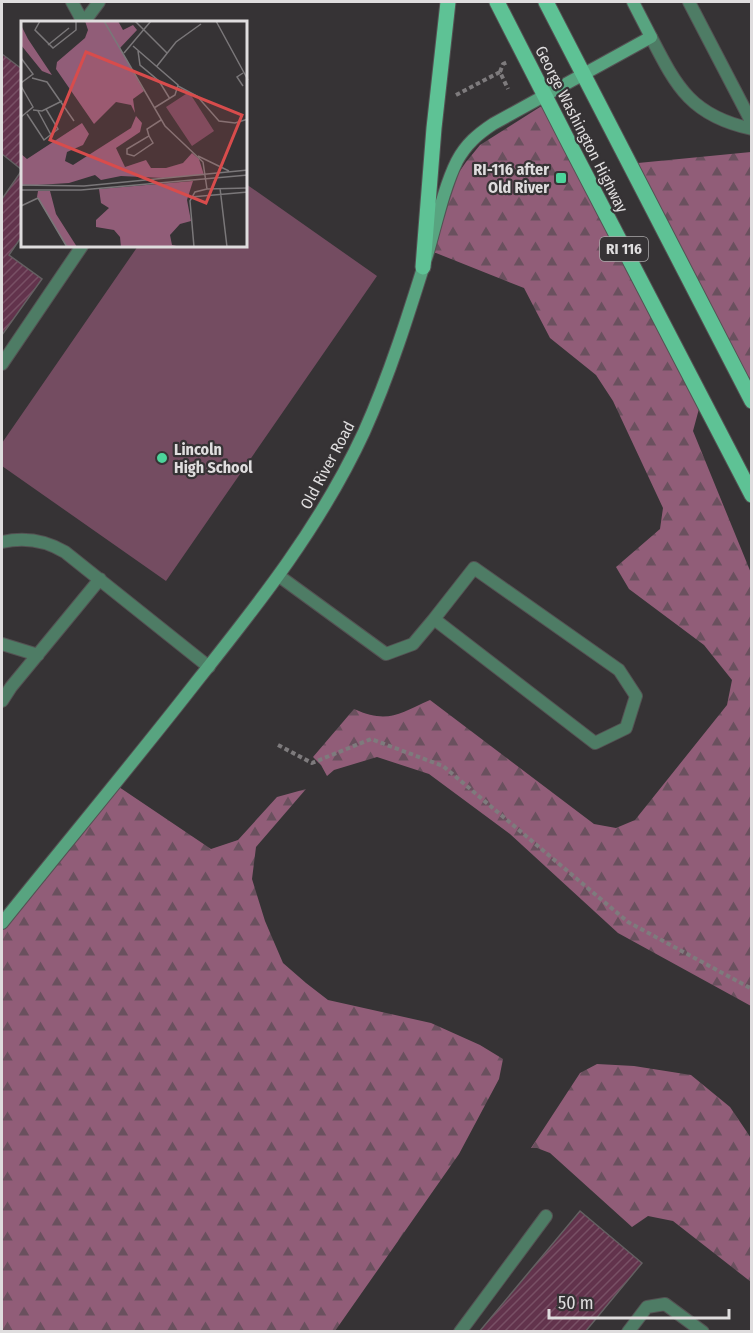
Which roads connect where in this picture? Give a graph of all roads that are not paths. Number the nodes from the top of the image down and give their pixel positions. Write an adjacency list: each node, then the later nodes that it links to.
1 (72, 2): 8 (street)
2 (99, 2): 9 (street)
3 (448, 2): 16 (main road)
4 (497, 2): 12 (main road, George Washington Highway / RI 116)
5 (546, 2): 11 (main road, George Washington Highway / RI 116)
6 (633, 2): 10 (main road)
7 (689, 2): 13 (street)
8 (83, 21)
9 (85, 21)
10 (651, 37): 11 (main road, Old River Road); 14 (street)
11 (583, 74): 12 (main road, Old River Road); 18 (main road, George Washington Highway / RI 116)
12 (545, 96): 16 (main road, Old River Road); 19 (main road, George Washington Highway / RI 116)
13 (752, 123)
14 (752, 129)
15 (81, 248): 17 (street)
16 (423, 267): 21 (main road, Old River Road)
17 (2, 364)
18 (752, 401)
19 (752, 495)
20 (2, 542): 22 (street)
21 (279, 576): 23 (street); 26 (main road, Old River Road)
22 (99, 579): 25 (street); 26 (street)
23 (434, 619): 23 (street)
24 (2, 644): 25 (street)
25 (38, 655): 27 (street)
26 (209, 667): 28 (main road, Old River Road)
27 (2, 701)
28 (2, 923)
29 (546, 1216): 30 (street)
30 (460, 1332)
31 (628, 1332): 32 (street)
32 (703, 1332)

